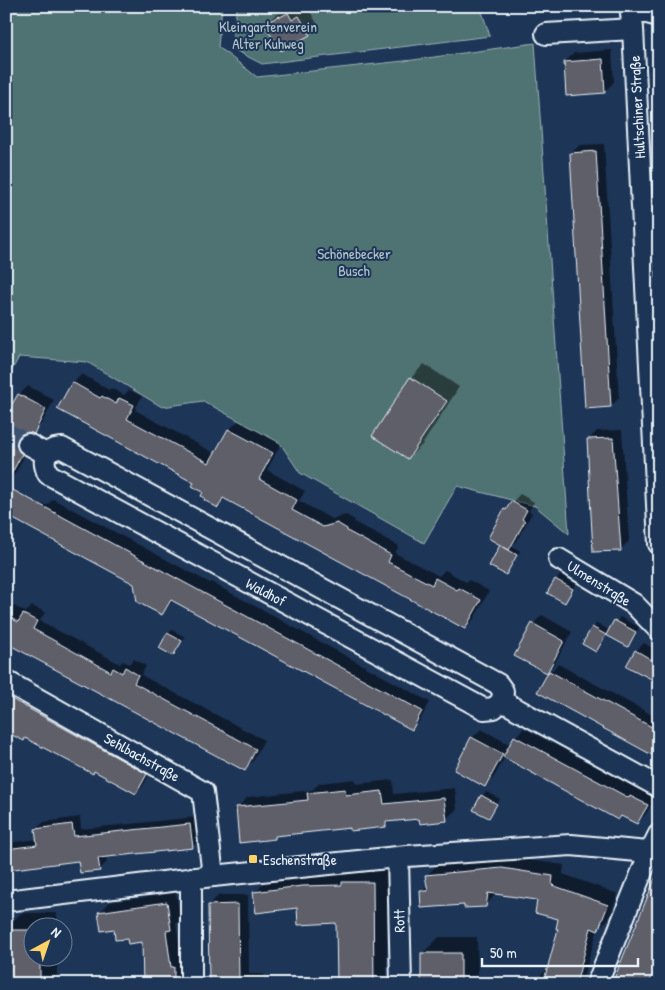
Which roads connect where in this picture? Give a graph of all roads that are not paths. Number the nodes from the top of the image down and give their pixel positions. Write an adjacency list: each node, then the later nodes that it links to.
1 (631, 8): 2 (street); 3 (street, Hultschiner Straße)
2 (659, 16)
3 (633, 29): 4 (street); 5 (street, Hultschiner Straße)
4 (546, 34)
5 (651, 249): 8 (street, Hultschiner Straße)
6 (28, 444): 7 (street)
7 (46, 454): 12 (street, Waldhof); 12 (street, Waldhof)
8 (659, 544)
9 (560, 558): 10 (street, Ulmenstraße)
10 (659, 630)
11 (6, 681): 16 (street, Sehlbachstraße)
12 (502, 701): 13 (street)
13 (659, 787)
14 (656, 846): 15 (street); 21 (street)
15 (398, 858): 16 (street); 20 (street, Rott)
16 (213, 876): 17 (street)
17 (191, 878): 18 (street); 19 (street)
18 (6, 901)
19 (191, 984)
20 (401, 984)
21 (597, 984)

